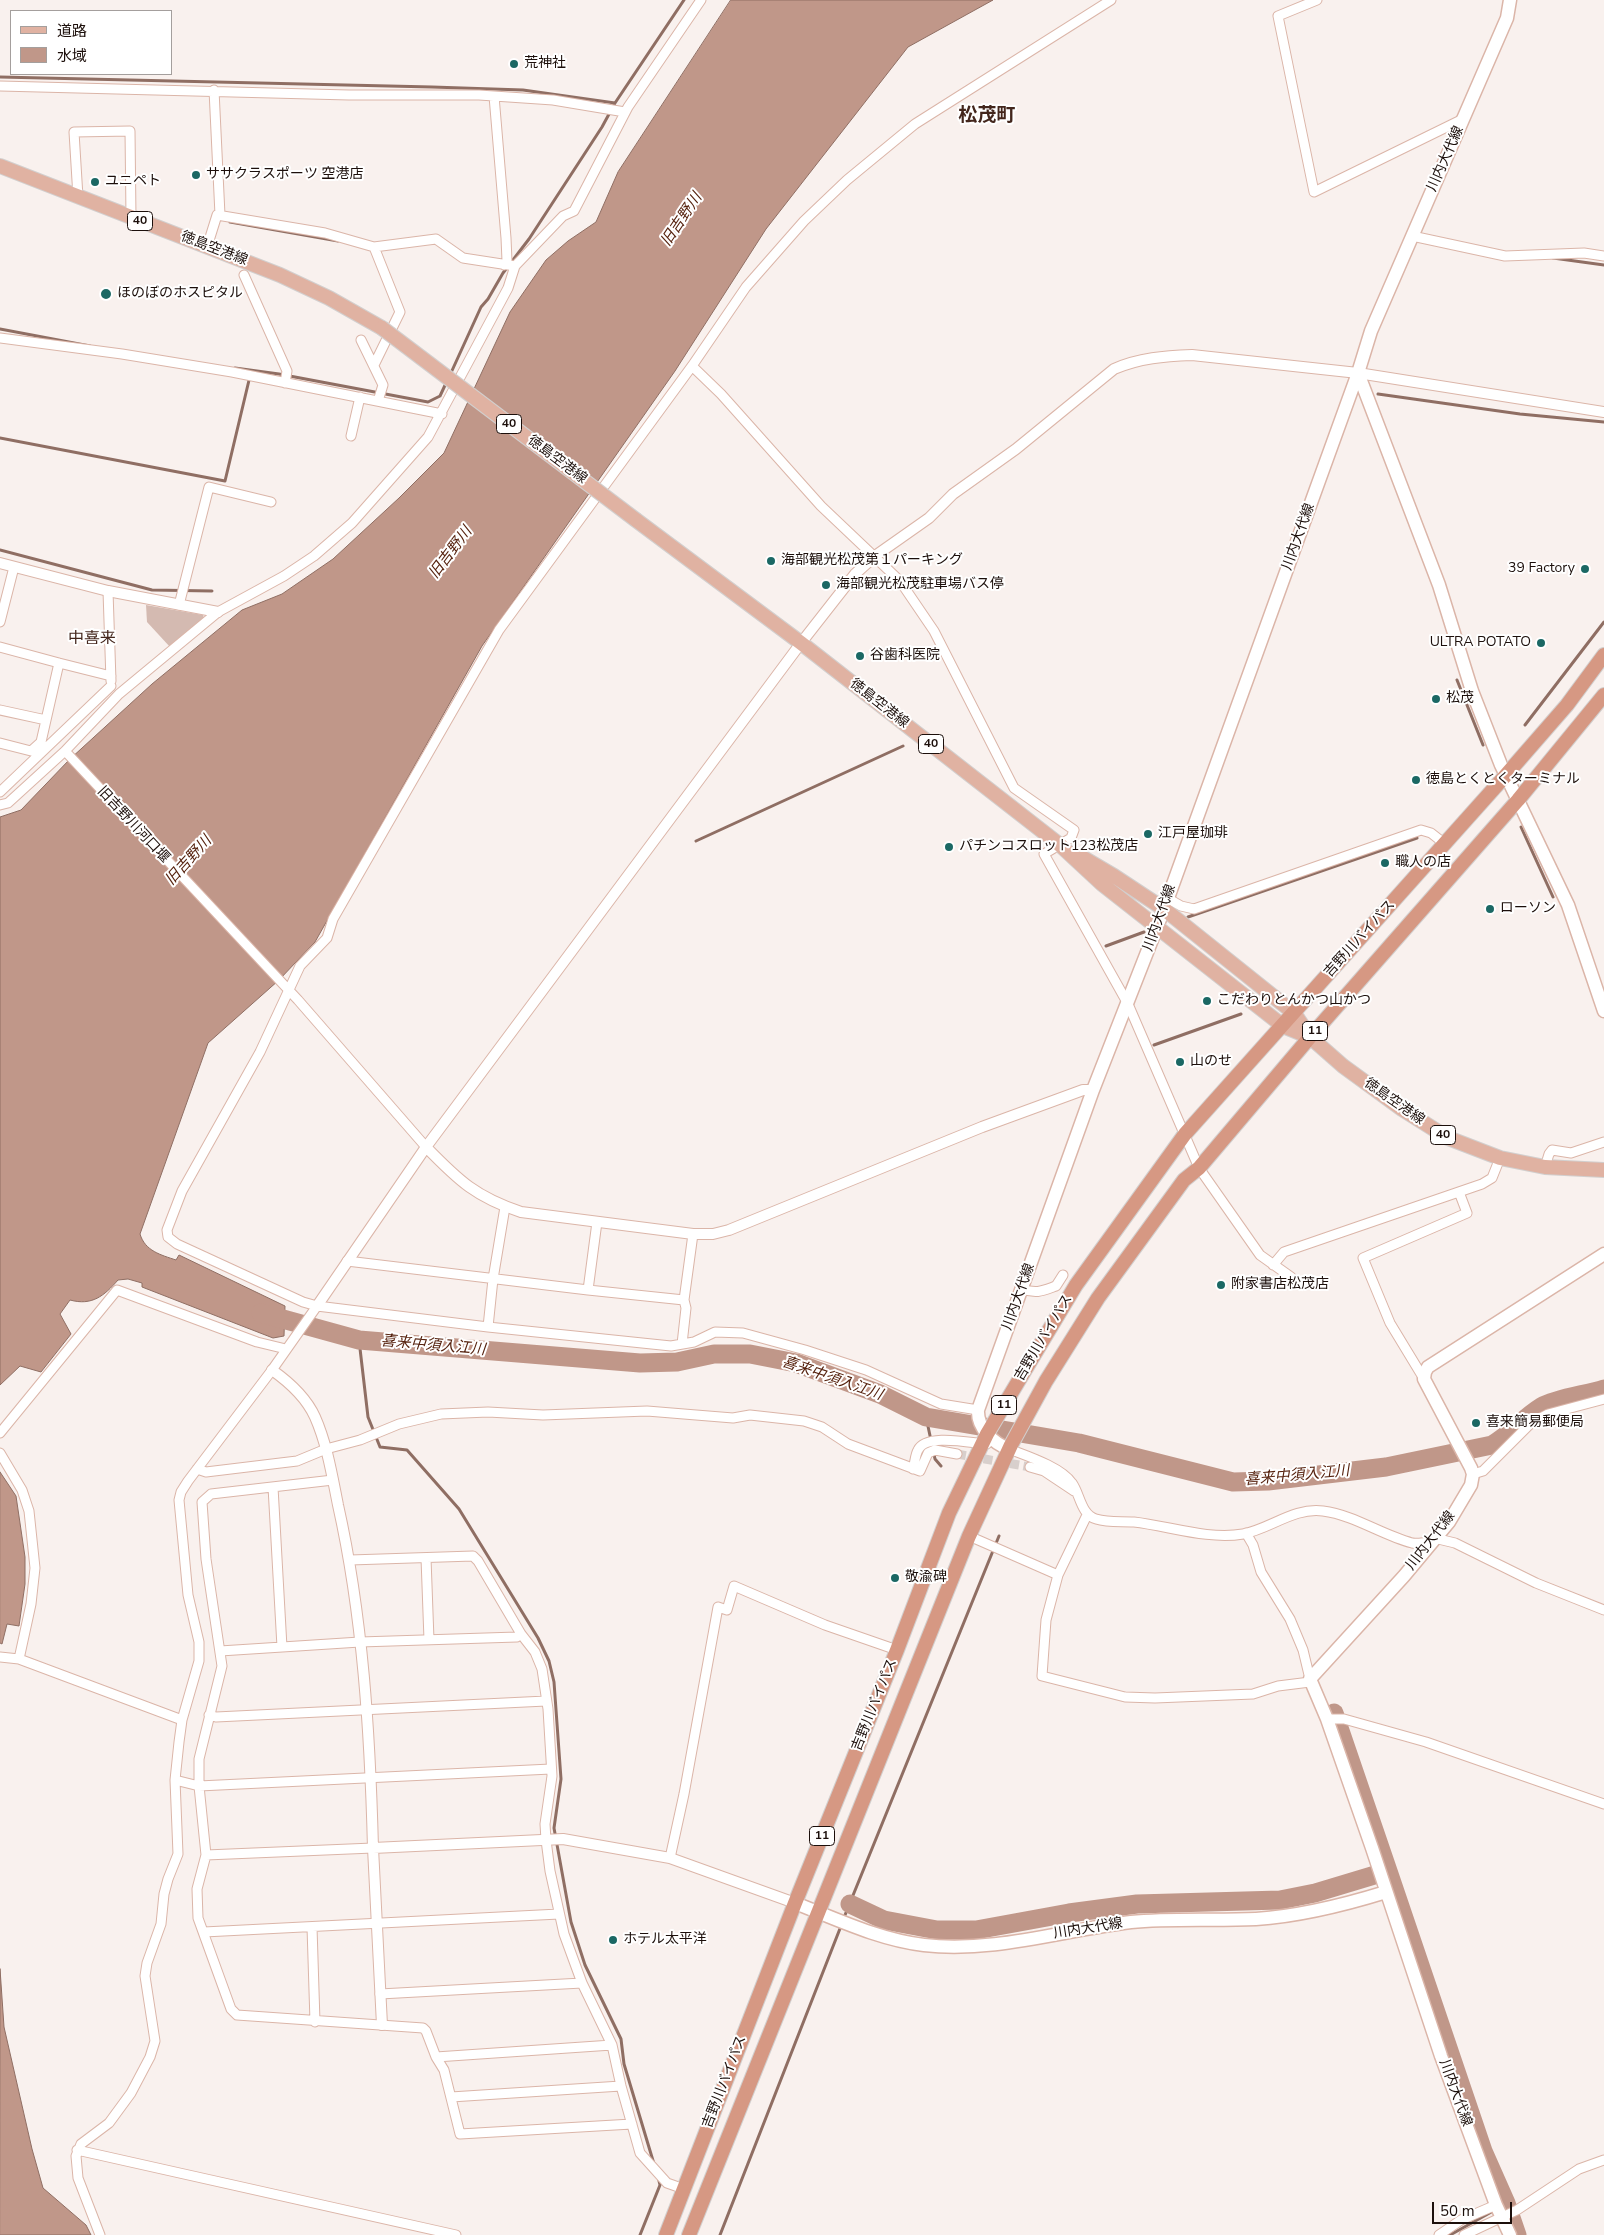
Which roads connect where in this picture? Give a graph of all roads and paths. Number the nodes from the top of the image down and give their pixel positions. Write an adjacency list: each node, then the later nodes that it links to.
1 (700, 0): 8 (street)
2 (1111, 0): 24 (street)
3 (1317, 0): 9 (street)
4 (1510, 0): 9 (main road, 川内大代線)
5 (0, 86): 6 (street)
6 (214, 90): 7 (street); 12 (street)
7 (494, 96): 8 (street); 18 (street)
8 (625, 112): 19 (street)
9 (1463, 119): 14 (main road, 川内大代線)
10 (0, 166): 11 (main road, 徳島空港線 / 40)
11 (78, 197): 13 (main road, 徳島空港線 / 40); 13 (street)
12 (220, 215): 15 (street); 16 (street)
13 (131, 217): 15 (main road, 徳島空港線 / 40)
14 (1412, 236): 17 (street); 25 (main road, 川内大代線)
15 (207, 247): 40 (main road, 徳島空港線 / 40, bridge)
16 (374, 248): 18 (street); 23 (street)
17 (1604, 256)
18 (504, 265): 19 (street)
19 (515, 266): 30 (street)
20 (244, 275): 26 (street)
21 (0, 338): 26 (street)
22 (361, 340): 23 (street)
23 (374, 366): 28 (street)
24 (692, 366): 33 (street); 59 (street)
25 (1358, 373): 29 (street); 33 (street); 51 (main road); 57 (main road, 川内大代線)
26 (285, 383): 27 (street)
27 (360, 397): 28 (street); 31 (street)
28 (378, 401): 30 (street)
29 (1604, 412)
30 (442, 414): 38 (street)
31 (350, 436)
32 (271, 502): 37 (street)
33 (875, 556): 40 (street); 56 (street)
34 (0, 563): 35 (street)
35 (14, 567): 36 (street); 39 (street)
36 (108, 591): 37 (street); 44 (street)
37 (179, 605): 38 (street)
38 (218, 612): 45 (street)
39 (0, 622)
40 (801, 643): 56 (main road, 徳島空港線 / 40); 68 (street)
41 (0, 647): 43 (street)
42 (1604, 655): 51 (highway, 吉野川バイパス / 11)
43 (59, 663): 44 (street); 48 (street)
44 (111, 681): 45 (street); 52 (street)
45 (118, 694): 50 (street)
46 (1604, 695): 53 (highway, 吉野川バイパス / 11)
47 (0, 710): 48 (street)
48 (46, 720): 49 (street)
49 (0, 743)
50 (65, 752): 54 (street); 59 (street, 旧吉野川河口堰)
51 (1506, 775): 53 (main road); 55 (highway, 吉野川バイパス / 11)
52 (0, 792)
53 (1518, 800): 61 (main road); 64 (highway, 吉野川バイパス / 11)
54 (0, 805)
55 (1445, 844): 57 (street); 62 (highway, 吉野川バイパス / 11)
56 (1060, 845): 57 (main road, 徳島空港線 / 40); 58 (main road, 徳島空港線 / 40); 60 (street)
57 (1166, 904): 58 (main road, 川内大代線); 62 (main road, 徳島空港線 / 40)
58 (1157, 926): 60 (main road, 川内大代線); 63 (main road, 徳島空港線 / 40)
59 (284, 988): 68 (street, 旧吉野川河口堰); 86 (street)
60 (1128, 1004): 65 (main road, 川内大代線); 66 (street)
61 (1604, 1011)
62 (1294, 1013): 63 (highway, 吉野川バイパス / 11); 64 (main road, 徳島空港線 / 40)
63 (1283, 1026): 64 (main road, 徳島空港線 / 40); 66 (highway, 吉野川バイパス / 11)
64 (1310, 1037): 69 (main road, 徳島空港線 / 40); 71 (highway, 吉野川バイパス / 11)
65 (1093, 1090): 76 (street); 83 (main road, 川内大代線)
66 (1185, 1134): 71 (street); 95 (highway, 吉野川バイパス / 11)
67 (1604, 1142): 70 (street)
68 (426, 1147): 74 (street); 78 (street)
69 (1500, 1158): 70 (main road, 徳島空港線 / 40); 73 (street)
70 (1545, 1167): 72 (main road, 徳島空港線 / 40)
71 (1199, 1168): 79 (street); 95 (highway, 吉野川バイパス / 11)
72 (1604, 1170)
73 (1459, 1192): 79 (street); 91 (street)
74 (505, 1207): 75 (street); 82 (street)
75 (597, 1222): 76 (street); 84 (street)
76 (693, 1234): 85 (street)
77 (1604, 1254): 91 (main road)
78 (347, 1261): 82 (street); 86 (street)
79 (1273, 1265): 81 (street)
80 (1063, 1275): 83 (street)
81 (1291, 1278)
82 (493, 1279): 84 (street); 87 (street)
83 (1022, 1289): 93 (main road, 川内大代線)
84 (588, 1290): 85 (street)
85 (684, 1300): 88 (street)
86 (315, 1310): 87 (street); 89 (street)
87 (488, 1327): 88 (street)
88 (682, 1344): 93 (street)
89 (288, 1347): 90 (street); 94 (street)
90 (272, 1370): 96 (street); 100 (street)
91 (1424, 1380): 102 (main road)
92 (1604, 1399): 102 (street)
93 (978, 1413): 95 (main road)
94 (0, 1433)
95 (995, 1443): 101 (street); 105 (street); 108 (highway, 吉野川バイパス / 11); 118 (highway, 吉野川バイパス / 11)
96 (326, 1449): 100 (street); 101 (street); 103 (street)
97 (0, 1453): 121 (street)
98 (957, 1454): 101 (street)
99 (1030, 1467): 105 (street)
100 (197, 1468): 127 (street)
101 (913, 1469)
102 (1473, 1474): 109 (main road, 川内大代線)
103 (333, 1480): 104 (street); 111 (street)
104 (274, 1488): 117 (street); 119 (street)
105 (1077, 1492): 106 (street)
106 (1087, 1515): 107 (street); 112 (street)
107 (1246, 1533): 109 (street); 122 (street)
108 (968, 1536): 112 (street); 140 (highway, 吉野川バイパス / 11)
109 (1433, 1540): 113 (street); 122 (main road, 川内大代線)
110 (426, 1558): 111 (street); 114 (street); 115 (street)
111 (350, 1560): 116 (street)
112 (1058, 1575): 122 (street)
113 (1604, 1610)
114 (521, 1634): 115 (street); 123 (street)
115 (430, 1640): 116 (street)
116 (360, 1642): 117 (street); 124 (street)
117 (282, 1647): 119 (street)
118 (897, 1650): 136 (street); 138 (highway, 吉野川バイパス / 11)
119 (220, 1651): 125 (street)
120 (1, 1657): 121 (street)
121 (18, 1659): 127 (street)
122 (1310, 1680): 126 (main road, 川内大代線)
123 (546, 1700): 124 (street); 128 (street)
124 (366, 1710): 125 (street); 129 (street)
125 (209, 1715): 131 (street)
126 (1328, 1719): 132 (street); 137 (main road, 川内大代線)
127 (182, 1720): 130 (street)
128 (552, 1769): 129 (street); 133 (street)
129 (371, 1777): 131 (street); 134 (street)
130 (175, 1780): 131 (street); 153 (street)
131 (199, 1786): 135 (street)
132 (1604, 1804)
133 (549, 1840): 134 (street); 136 (street); 139 (street)
134 (373, 1848): 135 (street); 141 (street)
135 (206, 1855): 143 (street)
136 (670, 1858): 138 (street)
137 (1386, 1892): 140 (main road, 川内大代線); 156 (main road, 川内大代線)
138 (795, 1903): 140 (main road, 川内大代線); 155 (highway, 吉野川バイパス / 11)
139 (559, 1914): 141 (street); 144 (street)
140 (825, 1914): 160 (highway, 吉野川バイパス / 11)
141 (377, 1924): 142 (street); 145 (street)
142 (312, 1928): 143 (street); 146 (street)
143 (204, 1932): 146 (street)
144 (582, 1983): 145 (street); 148 (street)
145 (380, 1994): 147 (street)
146 (315, 2022): 147 (street)
147 (382, 2026): 149 (street)
148 (612, 2045): 149 (street); 150 (street)
149 (436, 2057): 151 (street)
150 (621, 2086): 151 (street); 152 (street)
151 (451, 2097): 152 (street)
152 (632, 2124): 155 (street)
153 (78, 2150): 157 (street); 158 (street)
154 (1604, 2160): 156 (street)
155 (684, 2189): 159 (highway, 吉野川バイパス / 11)
156 (1501, 2211): 161 (street); 162 (street); 163 (main road, 川内大代線)
157 (100, 2235)
158 (456, 2235)
159 (666, 2235)
160 (689, 2235)
161 (1439, 2235)
162 (1464, 2235)
163 (1510, 2235)

